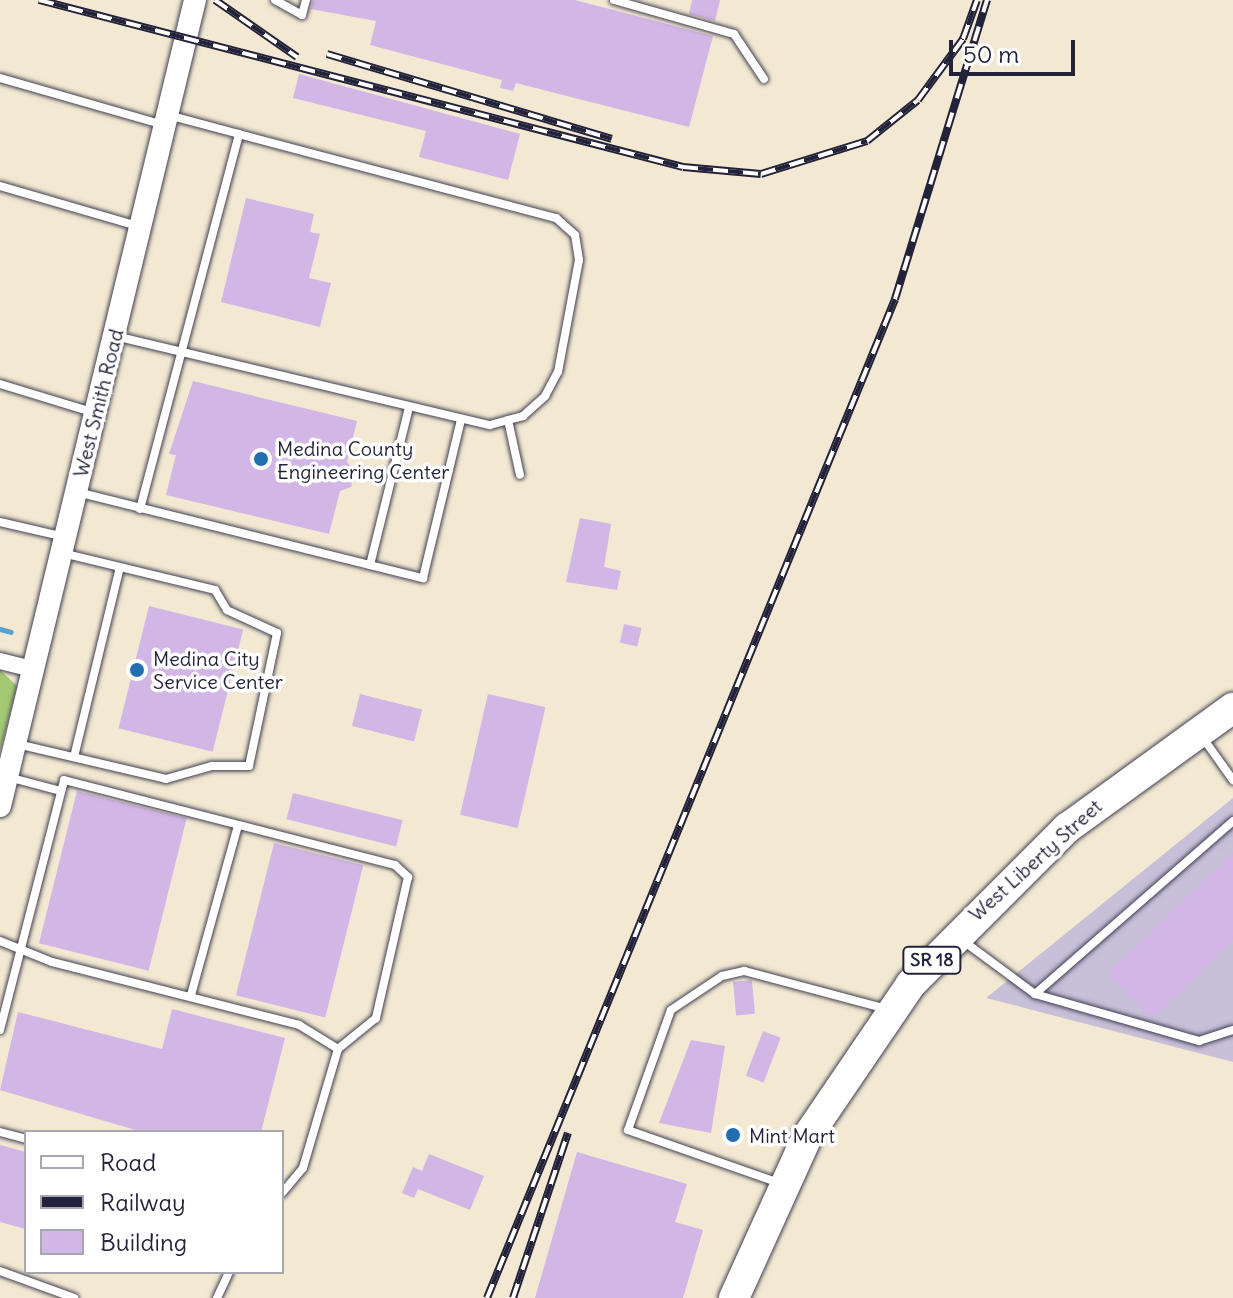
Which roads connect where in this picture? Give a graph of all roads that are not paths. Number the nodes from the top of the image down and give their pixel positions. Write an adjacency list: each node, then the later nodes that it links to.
1 (275, 0): 2 (lane)
2 (306, 0)
3 (614, 0): 6 (lane)
4 (191, 1): 7 (street, West Smith Road)
5 (0, 78): 7 (lane)
6 (764, 79)
7 (166, 120): 8 (lane); 10 (street, West Smith Road)
8 (239, 134): 12 (lane); 17 (lane)
9 (0, 186): 10 (lane)
10 (141, 227): 11 (street, West Smith Road)
11 (114, 336): 12 (lane); 15 (street, West Smith Road)
12 (186, 352): 14 (lane); 20 (lane)
13 (0, 384): 15 (lane)
14 (409, 407): 16 (lane); 23 (lane)
15 (95, 413): 19 (street, West Smith Road)
16 (461, 420): 17 (lane); 23 (lane)
17 (508, 420): 18 (lane)
18 (520, 475)
19 (76, 492): 20 (lane); 22 (street, West Smith Road)
20 (140, 509): 23 (lane)
21 (0, 522): 22 (lane)
22 (64, 545): 24 (lane); 26 (street, West Smith Road)
23 (370, 565)
24 (120, 567): 30 (lane); 30 (lane)
25 (0, 661): 26 (street)
26 (33, 669): 29 (street, West Smith Road)
27 (1233, 708): 28 (highway, West Liberty Street / SR 18)
28 (1198, 730): 31 (lane); 36 (highway, West Liberty Street / SR 18)
29 (15, 744): 30 (lane); 32 (street, West Smith Road)
30 (74, 757)
31 (1233, 780)
32 (3, 788): 33 (lane)
33 (61, 791): 35 (lane); 38 (lane)
34 (1233, 821): 39 (lane)
35 (238, 825): 40 (lane); 44 (lane)
36 (956, 935): 39 (lane); 41 (highway, West Liberty Street / SR 18)
37 (0, 941): 38 (lane)
38 (21, 946): 40 (lane); 42 (lane)
39 (1035, 994): 43 (lane)
40 (191, 995): 44 (lane)
41 (891, 1010): 47 (highway, West Liberty Street / SR 18); 47 (lane)
42 (0, 1030)
43 (1233, 1030)
44 (338, 1049): 48 (lane)
45 (0, 1132): 46 (lane)
46 (24, 1138)
47 (783, 1184): 53 (highway, West Liberty Street / SR 18)
48 (284, 1191)
49 (0, 1271): 51 (lane)
50 (228, 1274): 52 (lane)
51 (74, 1298)
52 (217, 1298)
53 (734, 1298)

